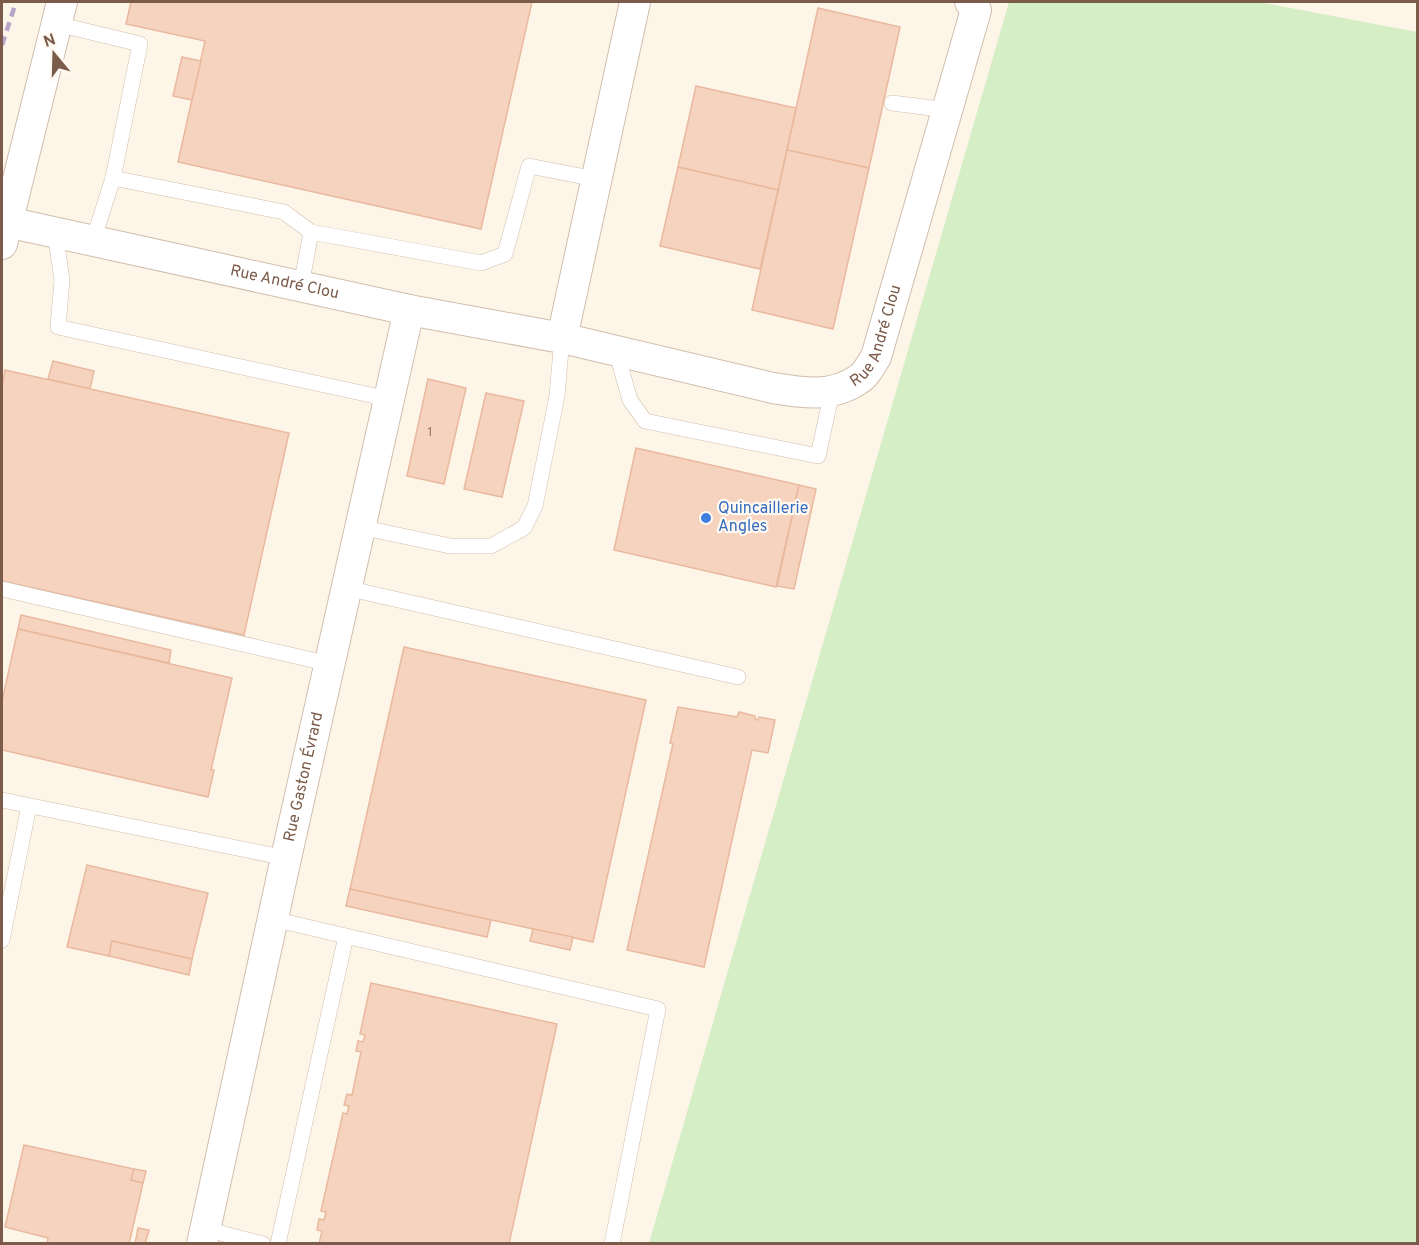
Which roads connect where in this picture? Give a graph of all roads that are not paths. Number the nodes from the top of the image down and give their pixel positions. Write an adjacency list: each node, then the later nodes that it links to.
1 (635, 2): 7 (street)
2 (970, 2): 5 (street, Rue André Clou)
3 (60, 13): 6 (lane); 10 (street)
4 (892, 103): 5 (lane)
5 (947, 110): 16 (street, Rue André Clou)
6 (113, 178): 9 (lane); 11 (lane)
7 (596, 179): 9 (lane); 14 (street)
8 (55, 232): 10 (street, Rue André Clou); 11 (street, Rue André Clou); 17 (lane)
9 (311, 232): 12 (lane)
10 (4, 233)
11 (93, 241): 12 (street, Rue André Clou)
12 (301, 286): 13 (street, Rue André Clou)
13 (410, 310): 14 (street, Rue André Clou); 17 (street, Rue Gaston Évrard)
14 (562, 338): 15 (street, Rue André Clou); 18 (lane)
15 (616, 351): 16 (street, Rue André Clou); 16 (lane)
16 (832, 392)
17 (389, 399): 18 (street, Rue Gaston Évrard)
18 (360, 527): 19 (street, Rue Gaston Évrard)
19 (346, 588): 21 (street, Rue Gaston Évrard); 22 (lane)
20 (2, 589): 21 (lane)
21 (330, 664): 25 (street, Rue Gaston Évrard)
22 (738, 677)
23 (2, 800): 24 (lane)
24 (29, 806): 25 (lane); 28 (lane)
25 (286, 858): 26 (street, Rue Gaston Évrard)
26 (273, 919): 27 (lane); 29 (street, Rue Gaston Évrard)
27 (346, 936): 31 (lane); 32 (lane)
28 (2, 940)
29 (203, 1236): 30 (lane)
30 (263, 1244)
31 (278, 1244)
32 (612, 1244)

